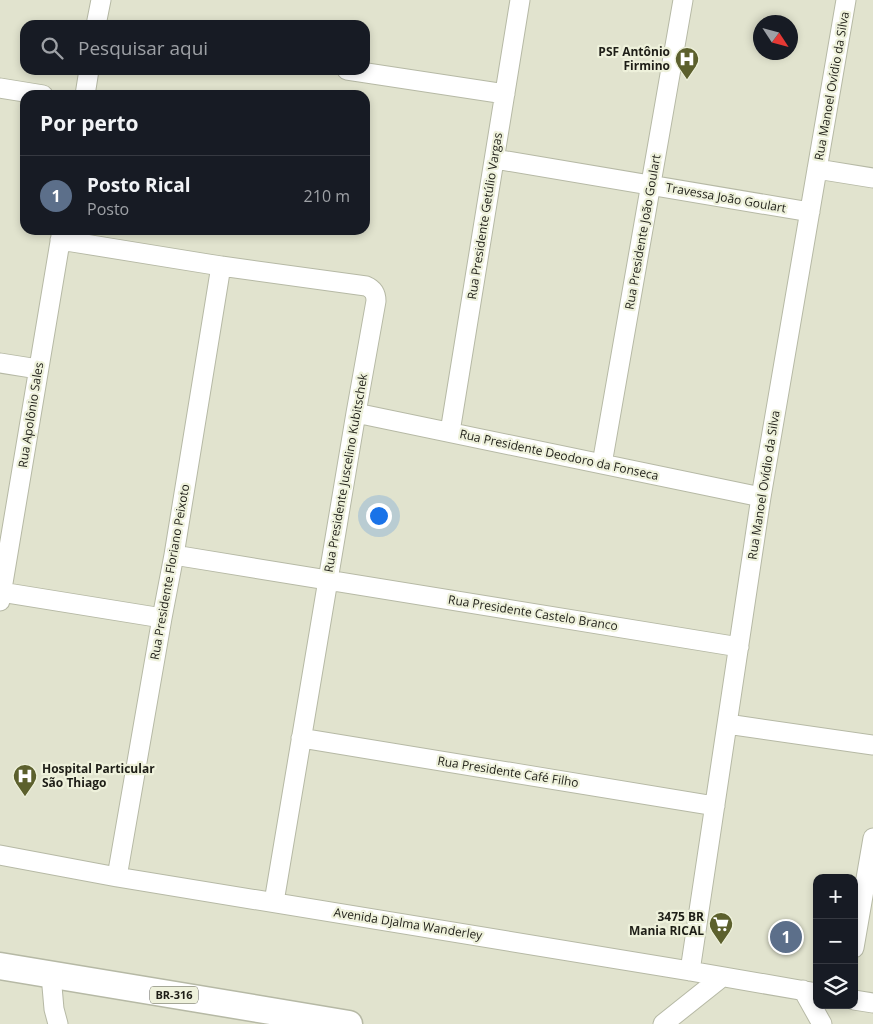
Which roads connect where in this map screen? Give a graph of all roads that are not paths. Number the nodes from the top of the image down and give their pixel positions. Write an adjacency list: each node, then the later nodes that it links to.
1 (100, 0): 5 (street)
2 (520, 0): 11 (street, Rua Presidente Getúlio Vargas)
3 (683, 0): 15 (street, Rua Presidente João Goulart)
4 (846, 0): 13 (street, Rua Manoel Ovídio da Silva)
5 (97, 20)
6 (370, 73): 11 (street)
7 (88, 75): 9 (street)
8 (0, 88): 10 (street)
9 (86, 90)
10 (20, 91)
11 (506, 94): 12 (street, Rua Presidente Getúlio Vargas)
12 (495, 159): 15 (street, Travessa João Goulart); 22 (street, Rua Presidente Getúlio Vargas)
13 (817, 169): 14 (street); 16 (street, Rua Manoel Ovídio da Silva)
14 (873, 178)
15 (651, 186): 16 (street, Travessa João Goulart); 23 (street, Rua Presidente João Goulart)
16 (810, 212): 24 (street, Rua Manoel Ovídio da Silva)
17 (61, 235): 18 (street); 20 (street, Rua Apolônio Sales)
18 (221, 266): 21 (street, Rua Presidente Juscelino Kubitschek); 26 (street, Rua Presidente Floriano Peixoto)
19 (0, 363): 20 (street)
20 (38, 369): 25 (street, Rua Apolônio Sales)
21 (356, 413): 22 (street, Rua Presidente Deodoro da Fonseca); 27 (street, Rua Presidente Juscelino Kubitschek)
22 (450, 432): 23 (street, Rua Presidente Deodoro da Fonseca)
23 (602, 464): 24 (street, Rua Presidente Deodoro da Fonseca)
24 (761, 497): 30 (street, Rua Manoel Ovídio da Silva)
25 (6, 525): 28 (street, Rua Apolônio Sales)
26 (174, 554): 27 (street, Rua Presidente Castelo Branco); 29 (street, Rua Presidente Floriano Peixoto)
27 (328, 579): 30 (street, Rua Presidente Castelo Branco); 32 (street, Rua Presidente Juscelino Kubitschek)
28 (1, 596): 29 (street)
29 (162, 618): 37 (street, Rua Presidente Floriano Peixoto)
30 (739, 647): 31 (street, Rua Manoel Ovídio da Silva)
31 (727, 724): 33 (street); 34 (street, Rua Manoel Ovídio da Silva)
32 (301, 738): 34 (street, Rua Presidente Café Filho); 38 (street, Rua Presidente Juscelino Kubitschek)
33 (873, 745)
34 (715, 806): 41 (street, Rua Manoel Ovídio da Silva)
35 (873, 838): 39 (street)
36 (0, 855): 37 (street, Avenida Djalma Wanderley)
37 (117, 877): 38 (street, Avenida Djalma Wanderley)
38 (274, 902): 41 (street, Avenida Djalma Wanderley)
39 (858, 925)
40 (0, 966): 42 (highway, BR-316)
41 (690, 971): 43 (street, Avenida Djalma Wanderley)
42 (51, 975): 47 (street); 48 (highway, BR-316)
43 (722, 977): 44 (street, Avenida Djalma Wanderley); 49 (street)
44 (810, 992): 50 (street)
45 (858, 1001): 46 (street)
46 (873, 1003)
47 (58, 1024)
48 (349, 1024)
49 (663, 1024)
50 (822, 1024)

